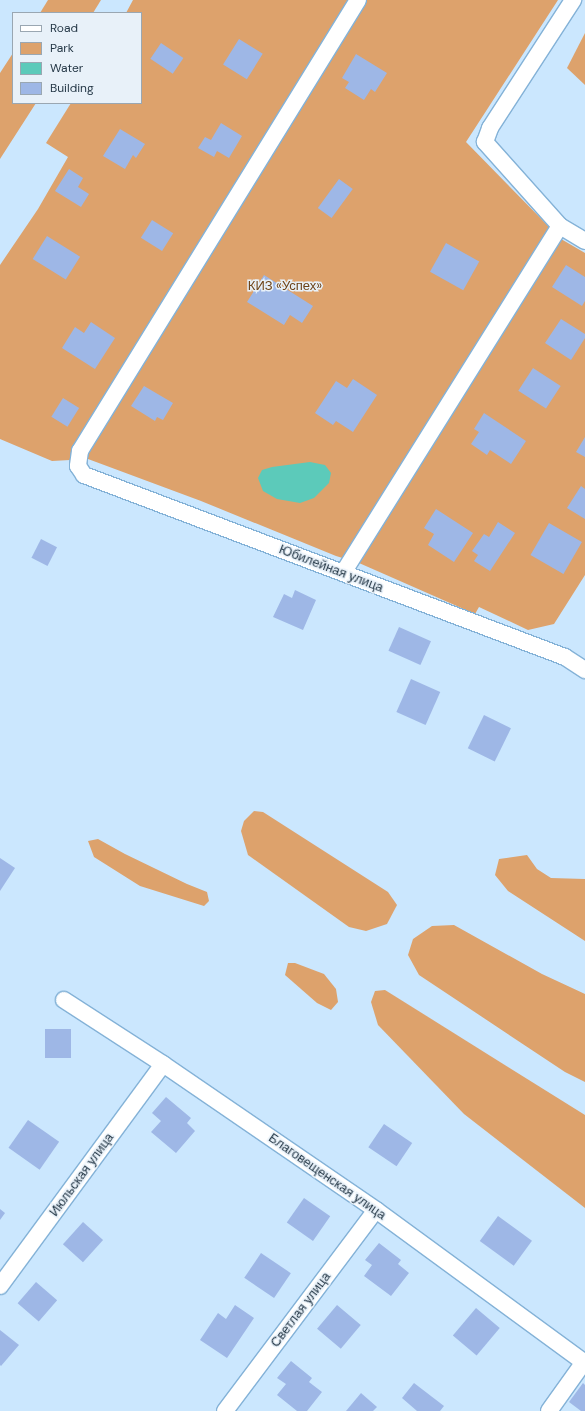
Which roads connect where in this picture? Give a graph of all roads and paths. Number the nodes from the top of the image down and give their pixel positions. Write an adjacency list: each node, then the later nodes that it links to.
1 (358, 0): 5 (street, Юбилейная улица)
2 (573, 0): 3 (street)
3 (560, 226): 4 (street); 5 (street)
4 (585, 241)
5 (343, 574): 6 (street, Юбилейная улица)
6 (585, 670)
7 (64, 1000): 8 (street, Благовещенская улица)
8 (163, 1064): 9 (street, Благовещенская улица); 10 (street, Июльская улица)
9 (376, 1210): 11 (street, Благовещенская улица); 12 (street, Светлая улица)
10 (0, 1286)
11 (585, 1362): 13 (street)
12 (226, 1411)
13 (549, 1411)

